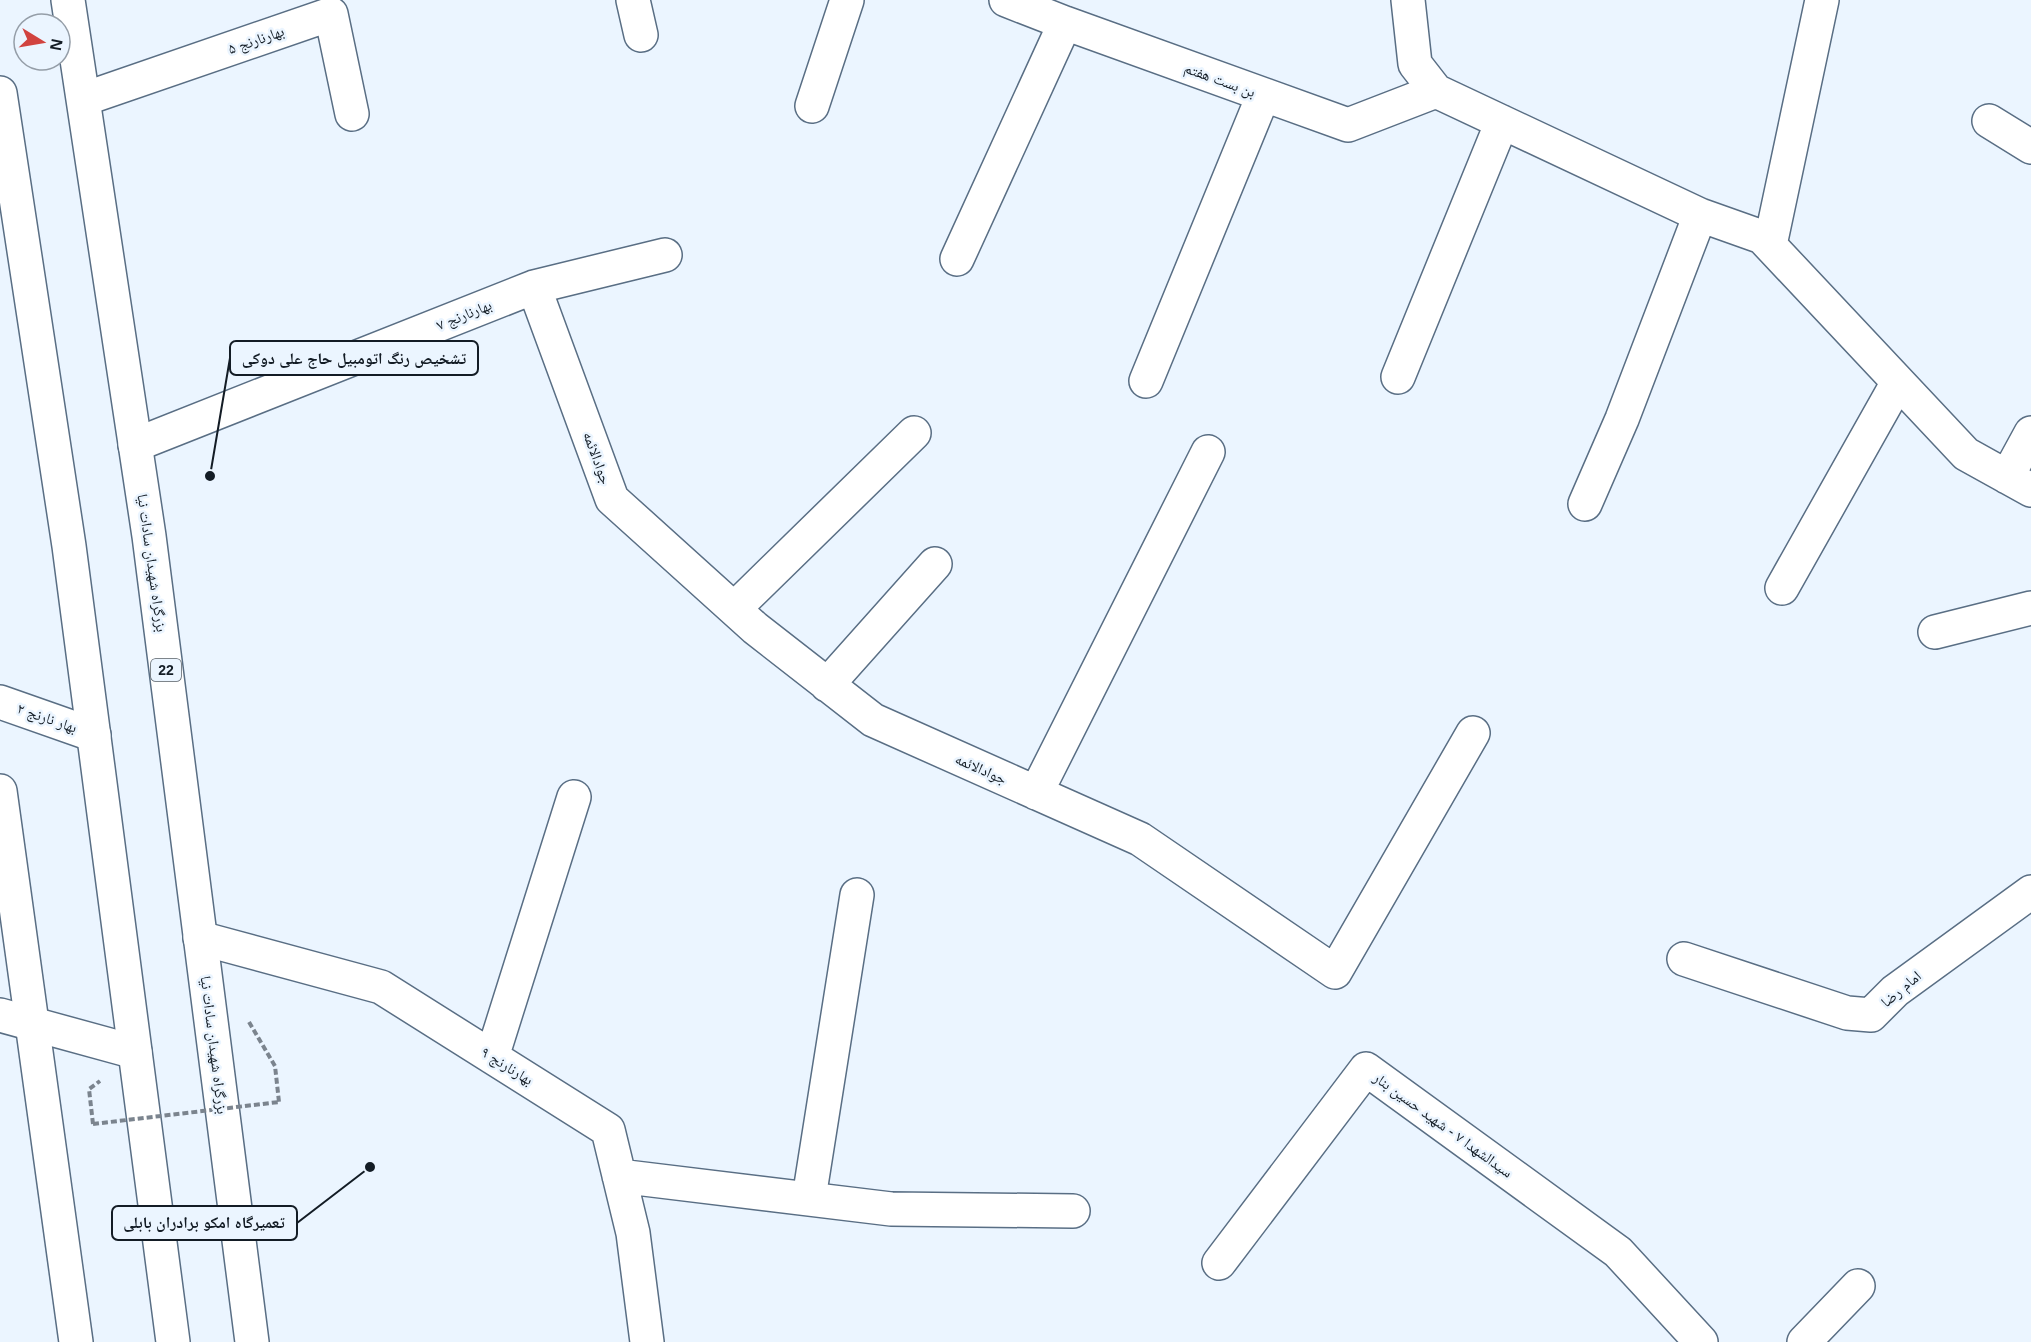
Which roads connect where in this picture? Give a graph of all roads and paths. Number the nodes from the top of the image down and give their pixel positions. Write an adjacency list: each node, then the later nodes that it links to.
1 (68, 0): 12 (main road, بزرگراه شهیدان سادات نیا / 22)
2 (633, 0): 8 (main road)
3 (847, 0): 13 (main road)
4 (1006, 0): 7 (main road, بن بست هفتم)
5 (1408, 0): 9 (main road)
6 (1822, 0): 19 (main road)
7 (1065, 24): 11 (main road, بن بست هفتم); 21 (main road)
8 (641, 35)
9 (1436, 92): 11 (main road, بن بست هفتم); 16 (main road)
10 (0, 93): 40 (main road)
11 (1263, 96): 24 (main road)
12 (84, 99): 14 (main road, بهارنارنج ۵); 28 (main road, بزرگراه شهیدان سادات نیا / 22)
13 (812, 106)
14 (352, 114)
15 (1989, 121): 17 (main road)
16 (1502, 122): 18 (main road); 23 (main road)
17 (2031, 147)
18 (1700, 215): 19 (main road); 31 (main road)
19 (1770, 245): 25 (main road)
20 (665, 255): 22 (main road, بهارنارنج ۷)
21 (957, 259)
22 (534, 287): 28 (main road, بهارنارنج ۷); 35 (main road, جوادالائمه)
23 (1398, 377)
24 (1146, 381)
25 (1898, 382): 30 (main road); 33 (main road)
26 (914, 433): 35 (main road)
27 (2031, 433): 30 (main road)
28 (135, 445): 46 (main road, بزرگراه شهیدان سادات نیا / 22)
29 (1208, 452): 42 (main road)
30 (2019, 483)
31 (1585, 504)
32 (935, 564): 37 (main road)
33 (1782, 588)
34 (2031, 608): 36 (main road)
35 (734, 609): 37 (main road, جوادالائمه)
36 (1935, 632)
37 (827, 685): 42 (main road, جوادالائمه)
38 (0, 702): 40 (main road, بهار نارنج ۲)
39 (1473, 733): 42 (main road, جوادالائمه)
40 (94, 735): 49 (main road)
41 (0, 791): 48 (main road)
42 (1036, 793)
43 (574, 797): 50 (main road)
44 (2031, 892): 47 (main road, امام رضا)
45 (857, 895): 54 (main road)
46 (200, 938): 50 (main road, بهارنارنج ۹); 60 (main road, بزرگراه شهیدان سادات نیا / 22)
47 (1684, 959)
48 (15, 1019): 49 (main road); 58 (main road)
49 (135, 1052): 59 (main road)
50 (492, 1057): 53 (main road, بهارنارنج ۹)
51 (275, 1066): 52 (path, bridge)
52 (89, 1089)
53 (619, 1176): 54 (main road); 61 (main road, بهارنارنج ۹)
54 (809, 1198): 55 (main road)
55 (1073, 1211)
56 (1219, 1263): 62 (main road, سیدالشهدا ۷ - شهید حسین بنار)
57 (1858, 1286): 63 (main road)
58 (76, 1342)
59 (173, 1342)
60 (252, 1342)
61 (647, 1342)
62 (1701, 1342)
63 (1804, 1342)

